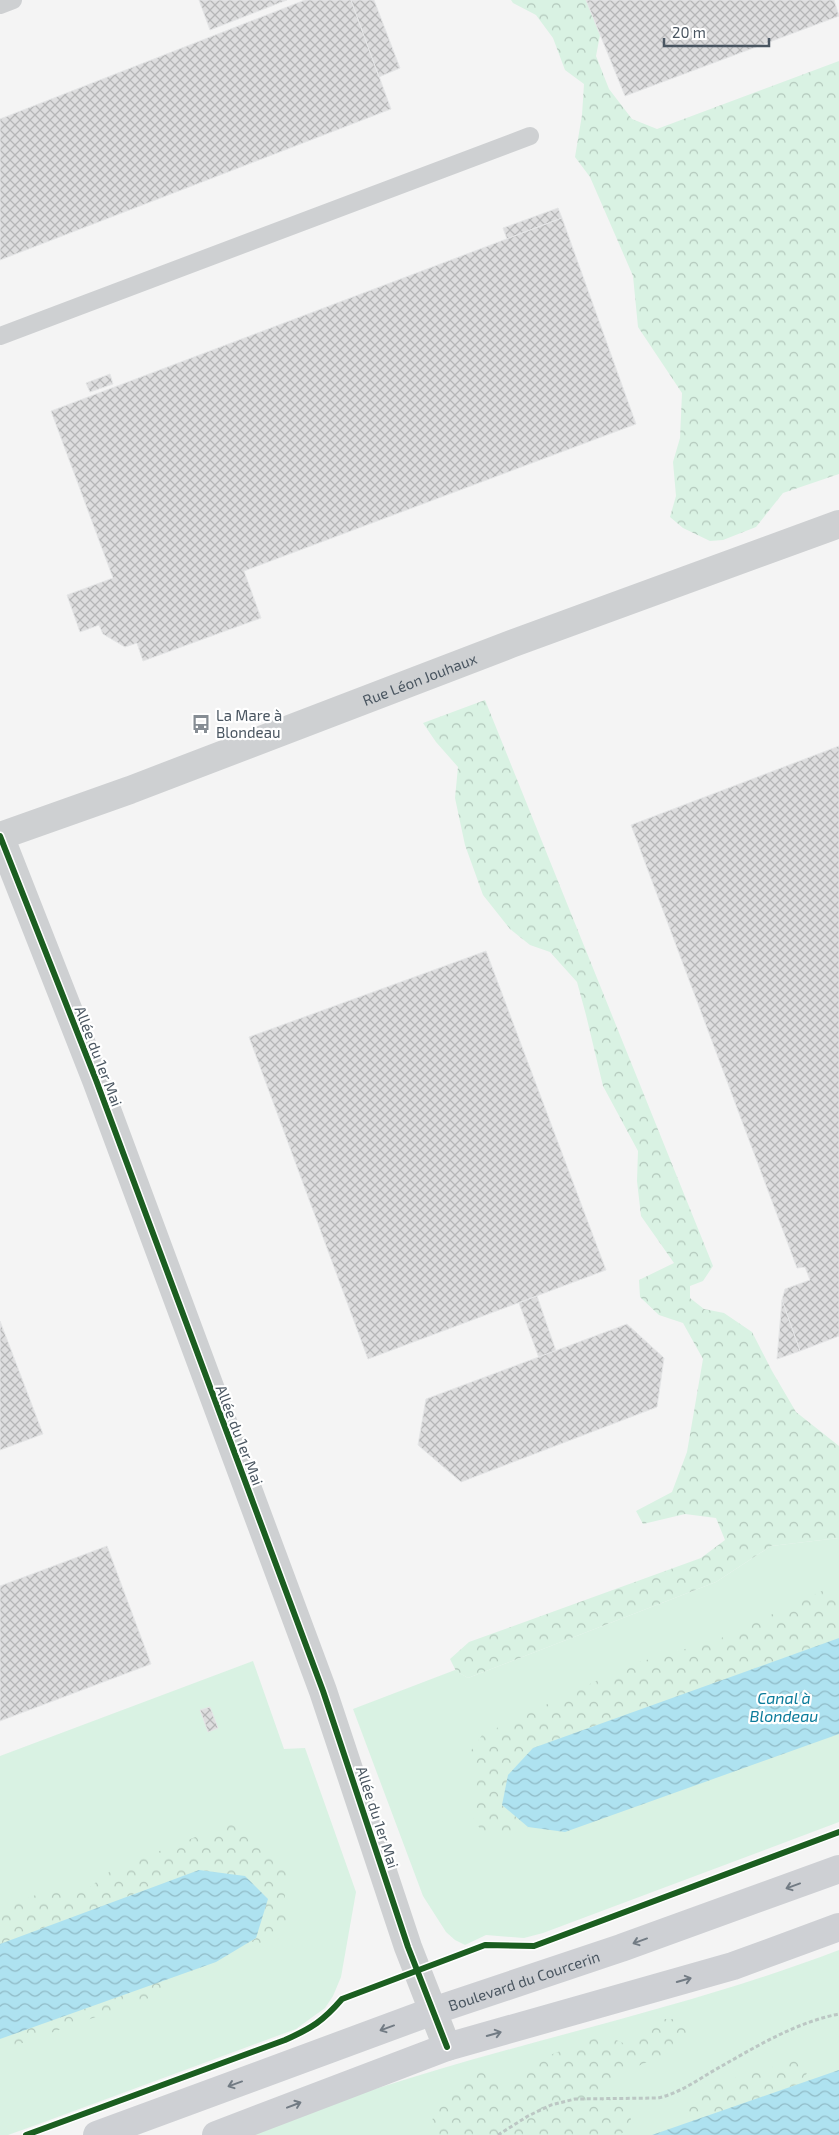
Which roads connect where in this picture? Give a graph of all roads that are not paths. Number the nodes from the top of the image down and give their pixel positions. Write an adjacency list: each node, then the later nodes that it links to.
1 (13, 0): 2 (lane)
2 (0, 5)
3 (530, 136): 4 (lane)
4 (0, 336)
5 (839, 524): 6 (street, Rue Léon Jouhaux)
6 (0, 836): 9 (street, Allée du 1er Mai)
7 (839, 1869): 9 (main road, Boulevard du Courcerin, one-way to 9)
8 (839, 1927): 10 (main road, one-way to 8)
9 (433, 2011): 10 (street, Allée du 1er Mai); 11 (main road, Boulevard du Courcerin, one-way to 11)
10 (447, 2047): 12 (main road, one-way to 10)
11 (97, 2135)
12 (216, 2135)

